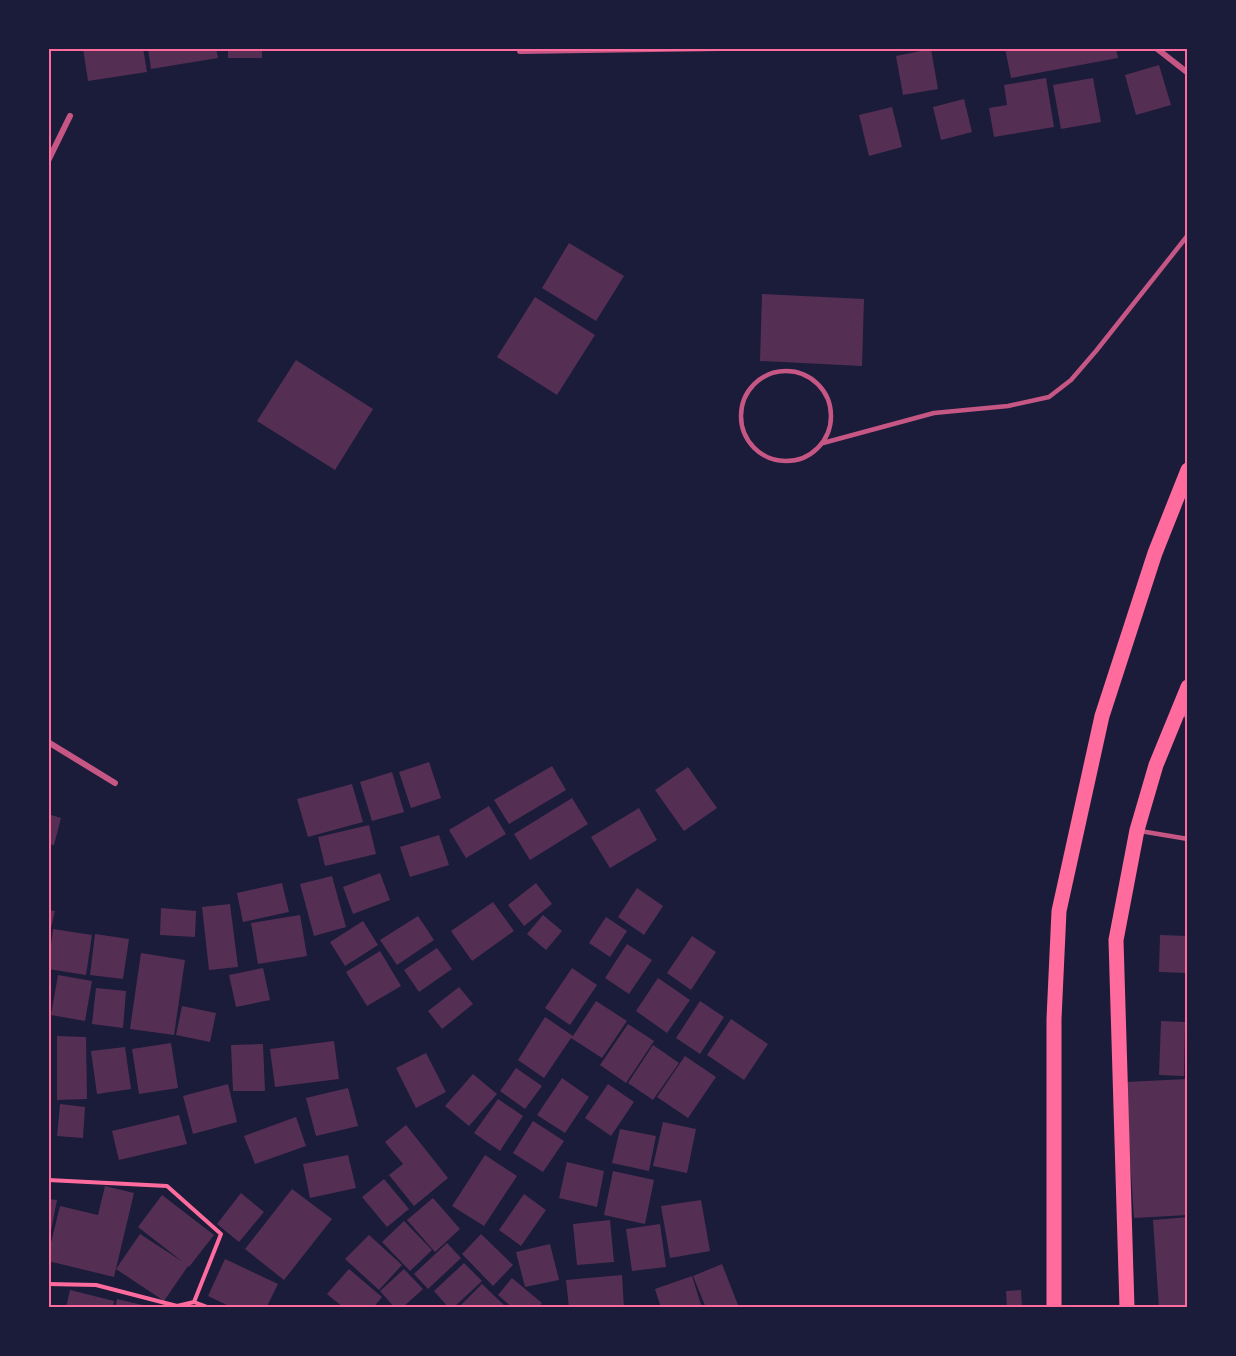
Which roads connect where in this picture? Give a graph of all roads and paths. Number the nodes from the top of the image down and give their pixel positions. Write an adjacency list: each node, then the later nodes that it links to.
1 (719, 48): 3 (street)
2 (1156, 48): 4 (street)
3 (520, 51)
4 (1188, 73)
5 (70, 116): 6 (street)
6 (48, 161)
7 (1188, 235): 8 (lane)
8 (823, 443): 8 (lane)
9 (1188, 470): 22 (main road)
10 (1188, 687): 11 (main road)
11 (1181, 705): 12 (lane); 15 (main road)
12 (1188, 719)
13 (48, 742): 14 (street)
14 (115, 783)
15 (1137, 830): 16 (lane); 23 (main road)
16 (1188, 839)
17 (48, 1180): 19 (path)
18 (48, 1284): 20 (path)
19 (194, 1302): 20 (path); 21 (path)
20 (177, 1307)
21 (210, 1308)
22 (1054, 1308)
23 (1126, 1308)

